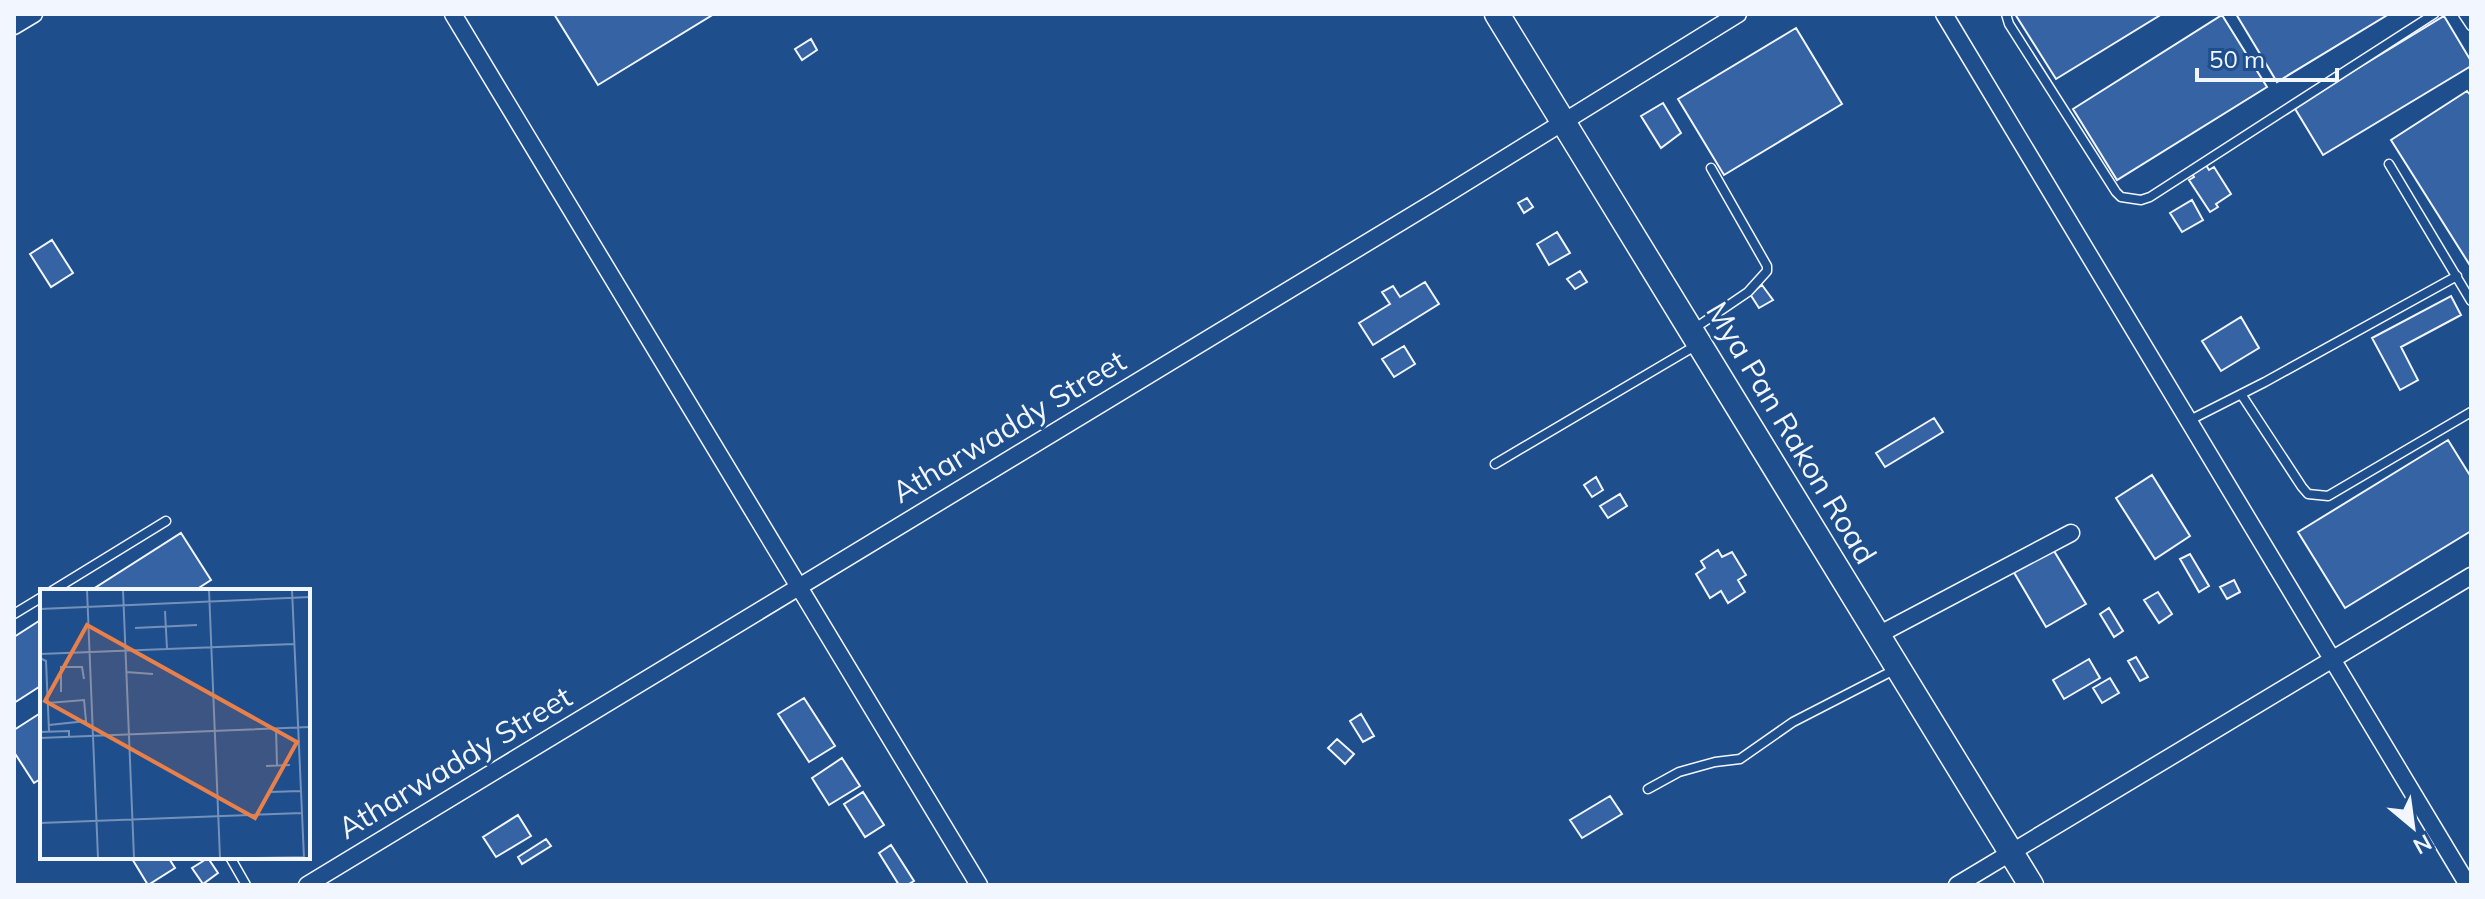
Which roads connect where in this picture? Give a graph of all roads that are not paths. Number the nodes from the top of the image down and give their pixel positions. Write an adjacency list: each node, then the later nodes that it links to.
1 (34, 14): 9 (street)
2 (453, 14): 25 (street)
3 (1497, 14): 11 (street, Mya Pan Rakon Road)
4 (1738, 14): 11 (street, Atharwaddy Street)
5 (1944, 14): 19 (street)
6 (2006, 14): 7 (lane)
7 (2434, 14)
8 (2463, 14): 10 (lane)
9 (14, 26)
10 (2471, 26)
11 (1564, 122): 16 (street, Mya Pan Rakon Road); 25 (street, Atharwaddy Street)
12 (2389, 164): 14 (lane)
13 (1711, 168): 16 (lane)
14 (2457, 276): 15 (lane); 17 (lane)
15 (2471, 301)
16 (1695, 337): 20 (lane); 28 (street, Mya Pan Rakon Road)
17 (2241, 394): 18 (lane); 19 (lane)
18 (2471, 412)
19 (2190, 420): 29 (street)
20 (1495, 464)
21 (166, 521): 24 (lane)
22 (2071, 533): 28 (street)
23 (2471, 576): 29 (street)
24 (67, 587)
25 (799, 587): 35 (street, Atharwaddy Street); 36 (street)
26 (40, 598): 27 (lane)
27 (14, 614)
28 (1878, 635): 30 (street, Mya Pan Rakon Road)
29 (2335, 659): 32 (street); 39 (street)
30 (1898, 668): 31 (lane); 32 (street, Mya Pan Rakon Road)
31 (1648, 789)
32 (2010, 852): 37 (street); 38 (street, Mya Pan Rakon Road)
33 (231, 859): 34 (lane)
34 (246, 885)
35 (307, 885)
36 (979, 885)
37 (1957, 885)
38 (2031, 885)
39 (2468, 885)

